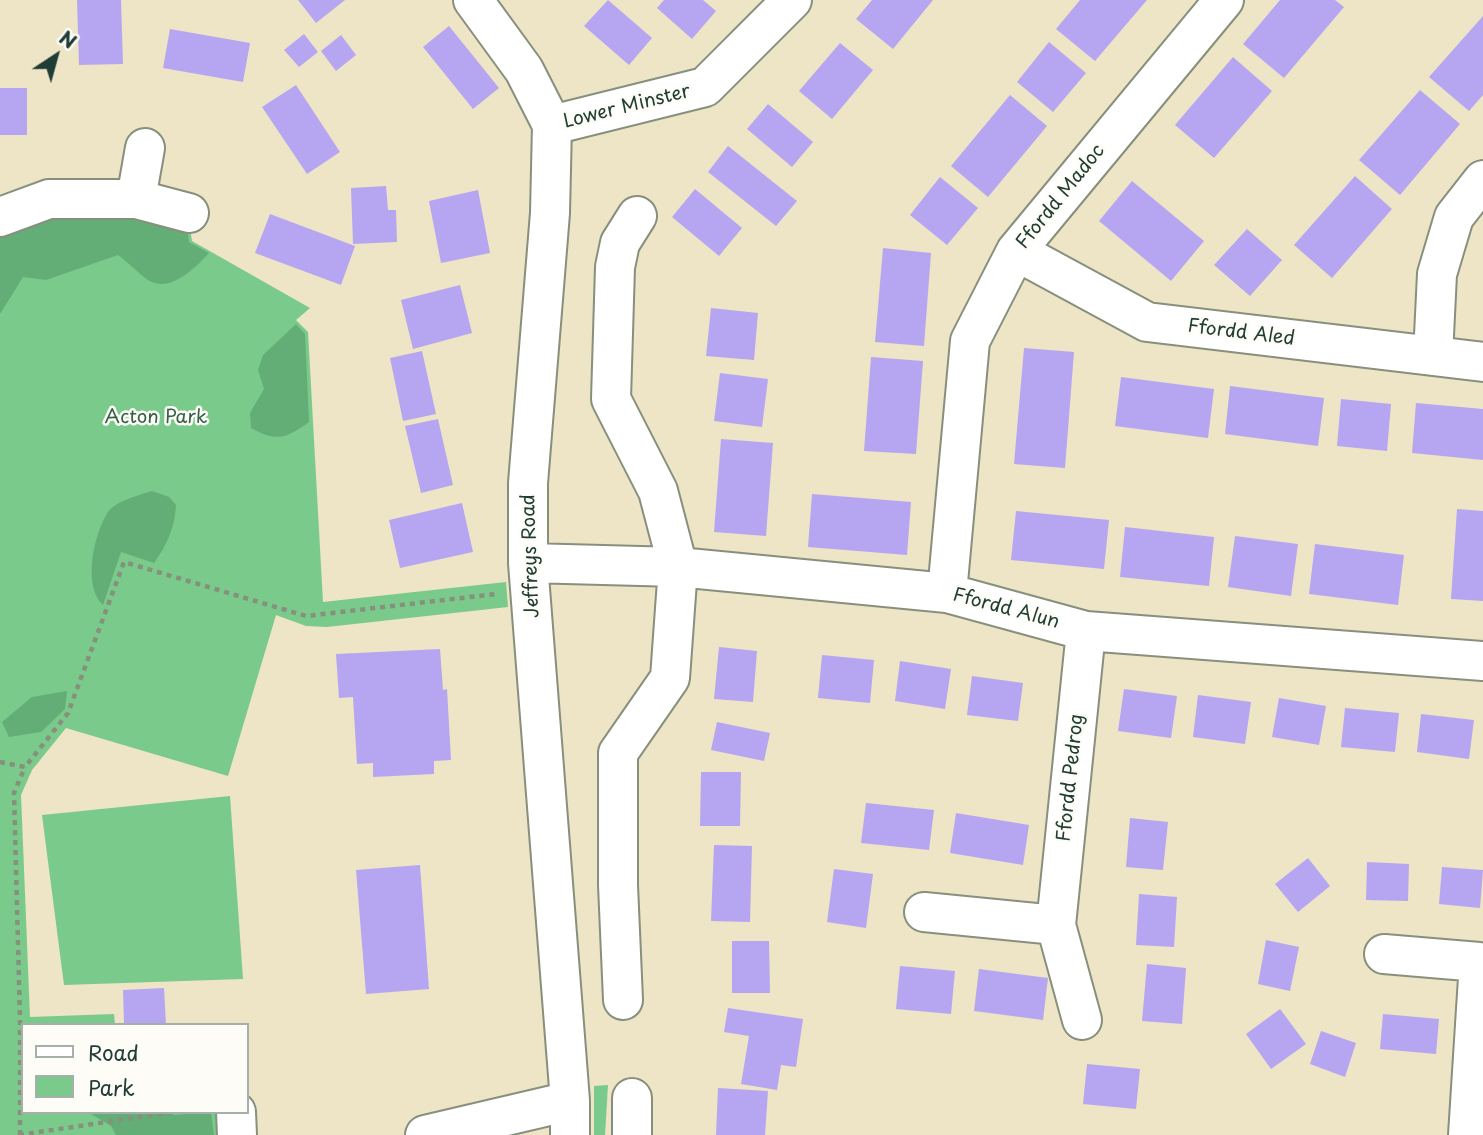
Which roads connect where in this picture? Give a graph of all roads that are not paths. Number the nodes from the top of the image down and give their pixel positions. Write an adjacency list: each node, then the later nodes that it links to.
1 (473, 0): 4 (street, Jeffreys Road)
2 (792, 0): 4 (street, Lower Minster)
3 (1224, 0): 11 (street, Ffordd Madoc)
4 (552, 125): 15 (street, Jeffreys Road)
5 (145, 148): 7 (street)
6 (1483, 180): 12 (street)
7 (136, 199): 8 (street); 10 (street)
8 (189, 213)
9 (637, 216): 14 (street)
10 (0, 217)
11 (1016, 251): 12 (street, Ffordd Aled); 16 (street, Ffordd Madoc)
12 (1433, 356): 13 (street, Ffordd Aled)
13 (1483, 362)
14 (678, 567): 15 (street, Ffordd Alun); 16 (street, Ffordd Alun); 23 (street)
15 (529, 576): 26 (street, Jeffreys Road)
16 (947, 593): 17 (street, Ffordd Alun)
17 (1086, 631): 18 (street, Ffordd Alun); 20 (street, Ffordd Pedrog)
18 (1483, 661)
19 (924, 912): 20 (street)
20 (1056, 925): 24 (street, Ffordd Pedrog)
21 (1384, 954): 22 (street)
22 (1481, 962): 29 (street)
23 (623, 1000)
24 (1082, 1020)
25 (236, 1114): 27 (street)
26 (570, 1118): 28 (street)
27 (237, 1135)
28 (425, 1135)
29 (1468, 1135)

